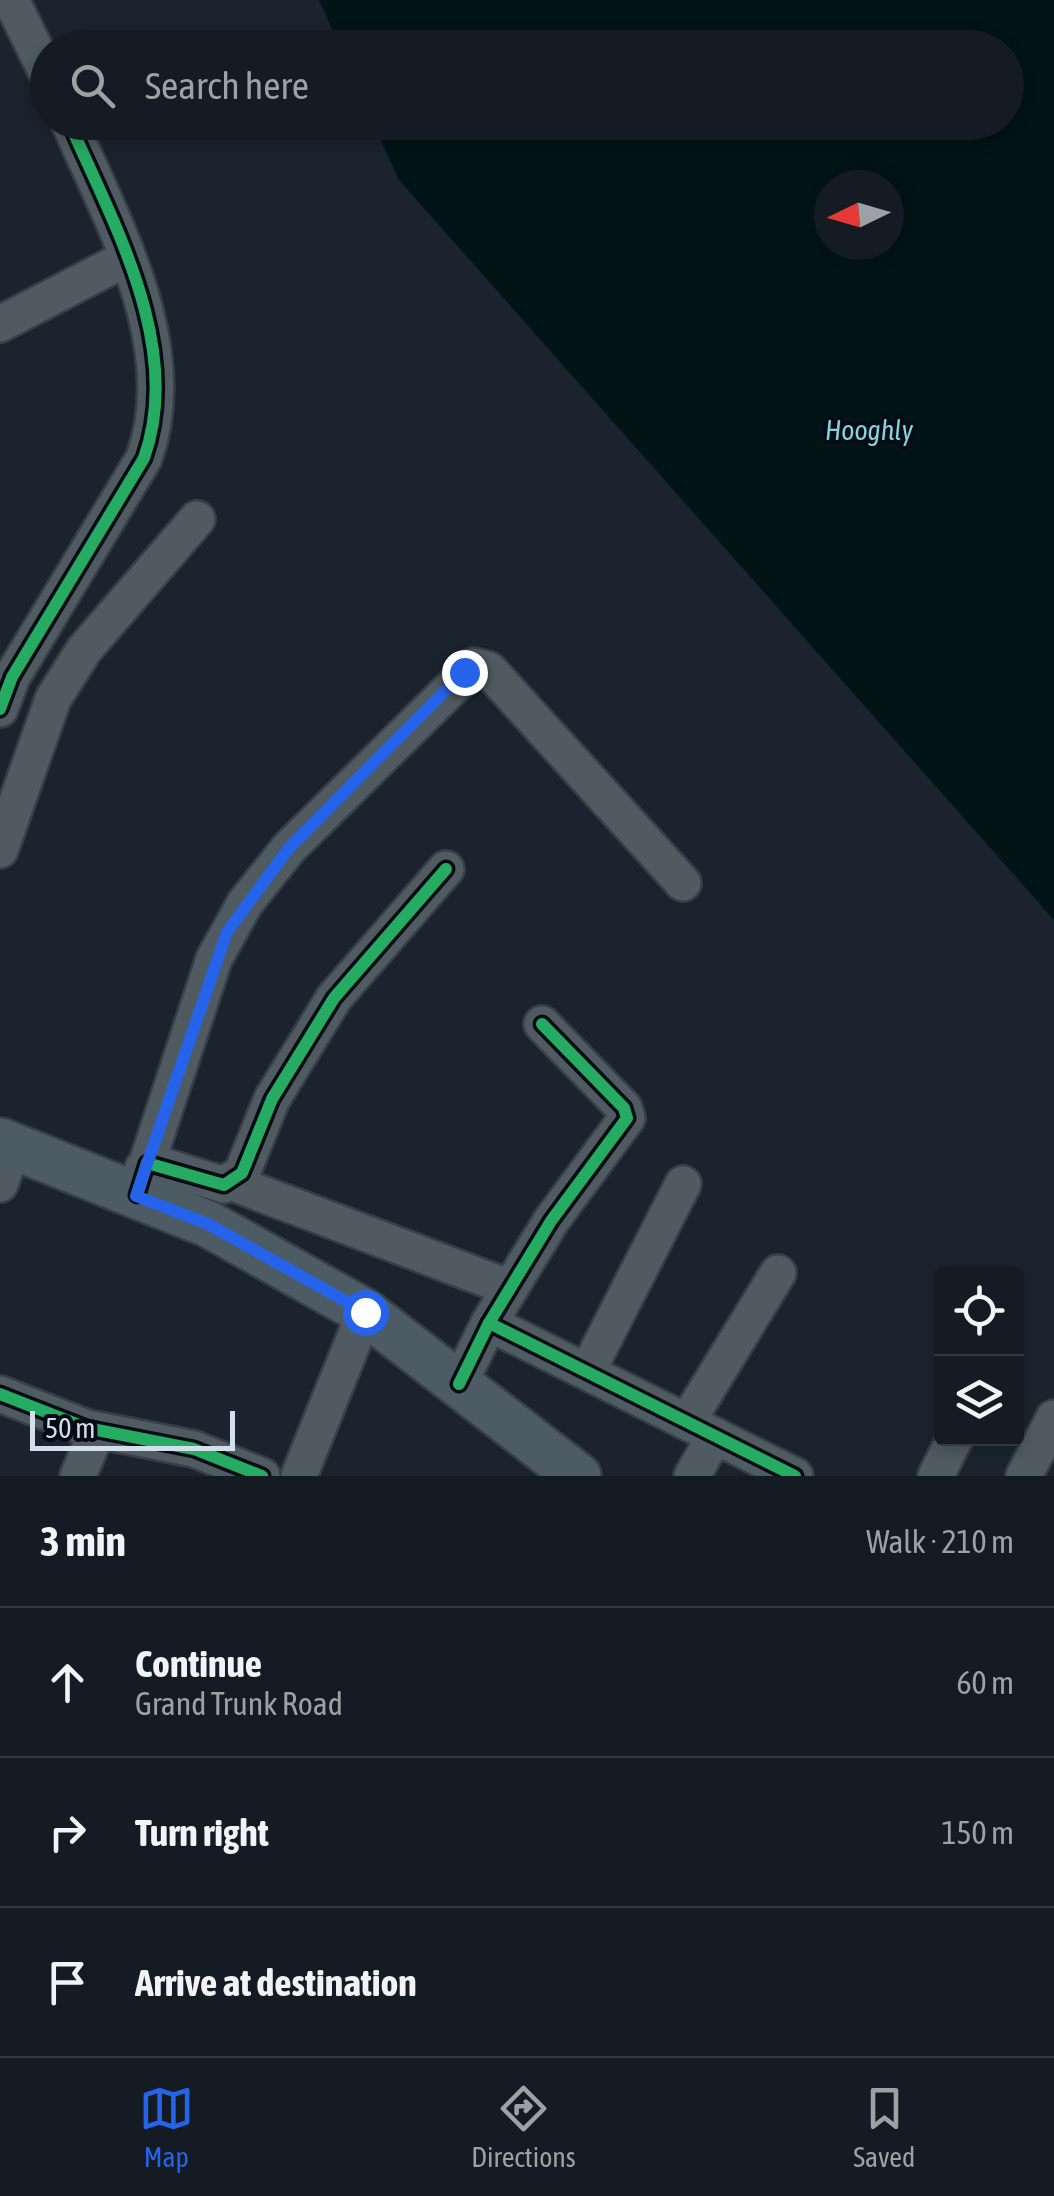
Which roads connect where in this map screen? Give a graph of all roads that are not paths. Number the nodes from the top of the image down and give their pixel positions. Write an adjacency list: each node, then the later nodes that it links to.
1 (11, 0): 2 (street)
2 (30, 38)
3 (77, 140): 4 (street)
4 (127, 258): 5 (street); 7 (street)
5 (0, 324)
6 (197, 519): 8 (street)
7 (0, 710)
8 (0, 850)
9 (446, 868): 14 (street)
10 (683, 884): 13 (street)
11 (542, 1024): 17 (street)
12 (4, 1157): 13 (main road)
13 (142, 1179): 14 (street); 18 (main road)
14 (234, 1183): 17 (street)
15 (683, 1184): 20 (street)
16 (778, 1272): 24 (street)
17 (510, 1288): 19 (street)
18 (365, 1312): 21 (main road); 29 (street)
19 (489, 1322): 20 (street); 21 (street)
20 (588, 1370): 24 (street)
21 (458, 1384): 30 (main road)
22 (0, 1394): 25 (street)
23 (1054, 1418): 34 (street)
24 (701, 1429): 31 (street); 32 (street)
25 (97, 1431): 27 (street); 28 (street)
26 (951, 1446): 33 (street)
27 (78, 1476)
28 (262, 1476)
29 (300, 1476)
30 (578, 1476)
31 (692, 1476)
32 (794, 1476)
33 (936, 1476)
34 (1024, 1476)

